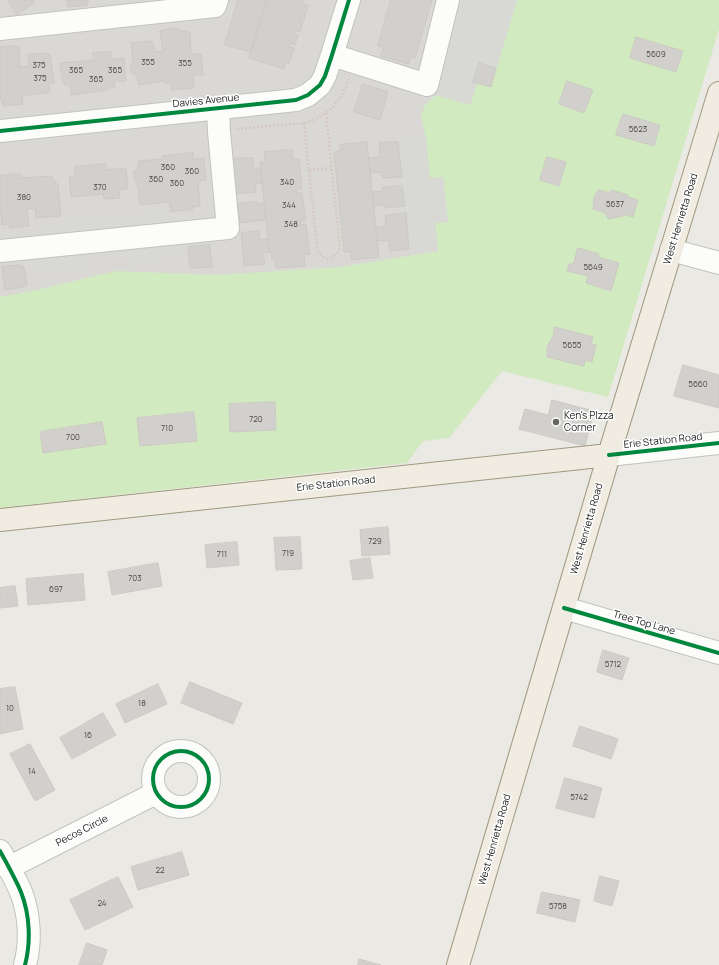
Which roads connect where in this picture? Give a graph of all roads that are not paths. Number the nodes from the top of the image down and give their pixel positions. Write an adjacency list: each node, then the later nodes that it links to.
1 (217, 0): 4 (street)
2 (349, 0): 5 (street, Davies Avenue)
3 (448, 0): 5 (street)
4 (0, 29)
5 (332, 56): 7 (street, Davies Avenue)
6 (719, 93): 9 (main road, West Henrietta Road)
7 (218, 108): 8 (street, Davies Avenue); 10 (street)
8 (0, 131)
9 (671, 250): 11 (street); 13 (main road, West Henrietta Road)
10 (0, 251)
11 (719, 263)
12 (719, 443): 13 (street, Erie Station Road)
13 (609, 455): 14 (main road, Erie Station Road); 15 (main road, West Henrietta Road)
14 (0, 520)
15 (564, 608): 16 (street, Tree Top Lane); 20 (main road, West Henrietta Road)
16 (719, 653)
17 (156, 793): 18 (street, Pecos Circle)
18 (4, 859): 19 (street)
19 (25, 965)
20 (458, 965)

